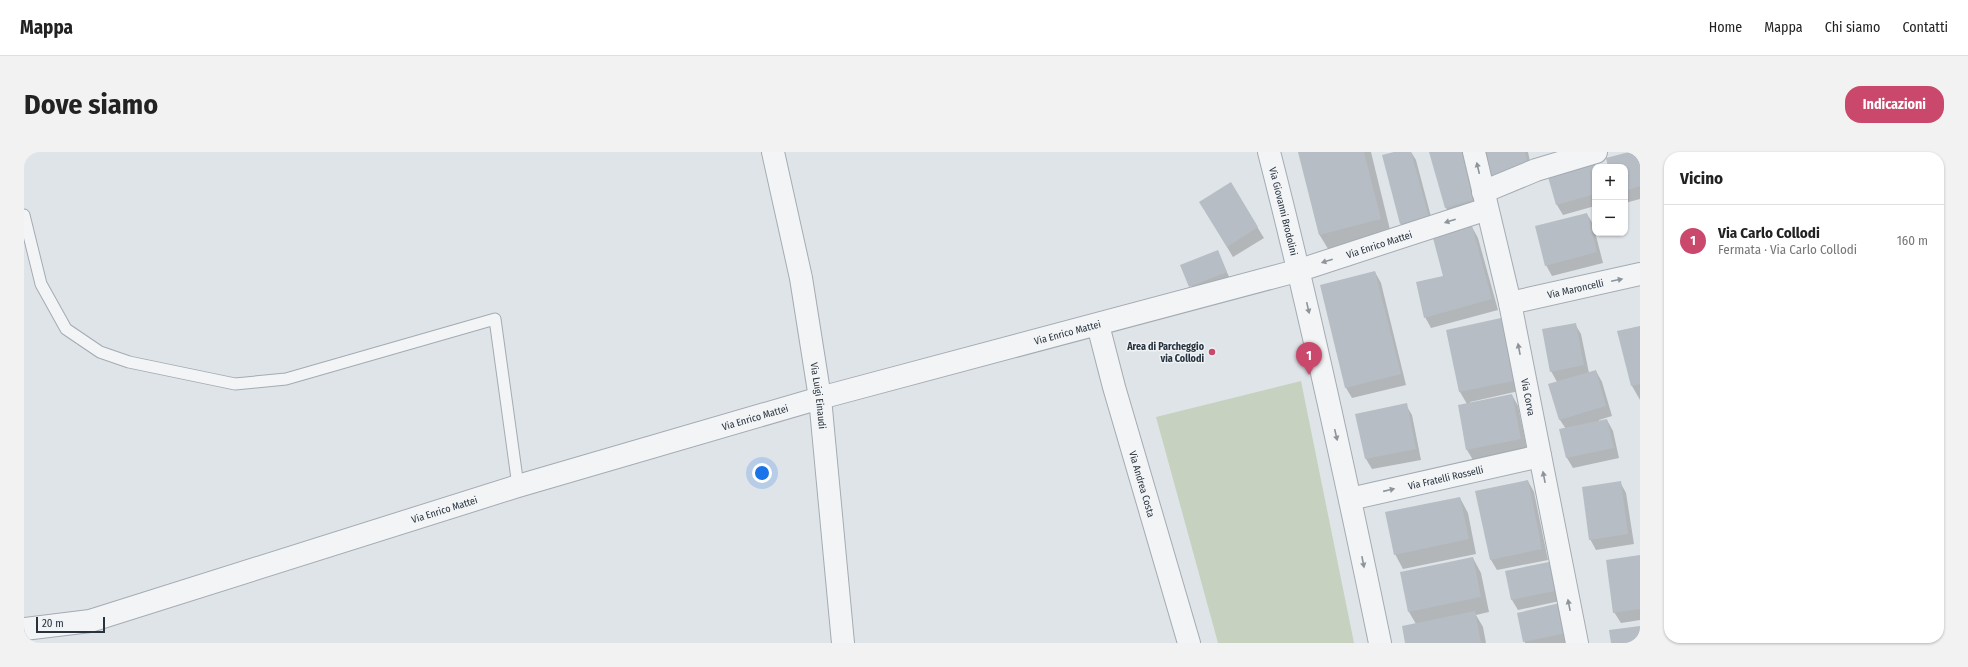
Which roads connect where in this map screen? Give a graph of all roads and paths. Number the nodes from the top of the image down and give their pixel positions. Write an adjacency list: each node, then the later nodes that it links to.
1 (774, 152): 11 (street, Via Luigi Einaudi)
2 (1269, 152): 7 (street, Via Giovanni Brodolini)
3 (1474, 152): 5 (street, Via Corva, one-way to 3)
4 (1596, 152): 5 (street, Via Enrico Mattei)
5 (1485, 200): 7 (street, Via Enrico Mattei, one-way to 7); 9 (street, Via Corva)
6 (24, 214): 13 (lane)
7 (1300, 270): 10 (street, Via Enrico Mattei); 14 (street, Via Giovanni Brodolini, one-way to 14)
8 (1640, 274): 9 (street, Via Maroncelli, one-way to 8)
9 (1510, 303): 12 (street, Via Corva, one-way to 9)
10 (1098, 325): 11 (street, Via Enrico Mattei); 17 (street, Via Andrea Costa)
11 (820, 398): 13 (street, Via Enrico Mattei); 16 (street, Via Luigi Einaudi)
12 (1540, 456): 14 (street, Via Fratelli Rosselli, one-way to 12); 19 (street, Via Corva, one-way to 12)
13 (518, 486): 15 (street, Via Enrico Mattei)
14 (1350, 499): 18 (street, Via Giovanni Brodolini, one-way to 18)
15 (24, 630)
16 (843, 643)
17 (1189, 643)
18 (1380, 643)
19 (1576, 643)

